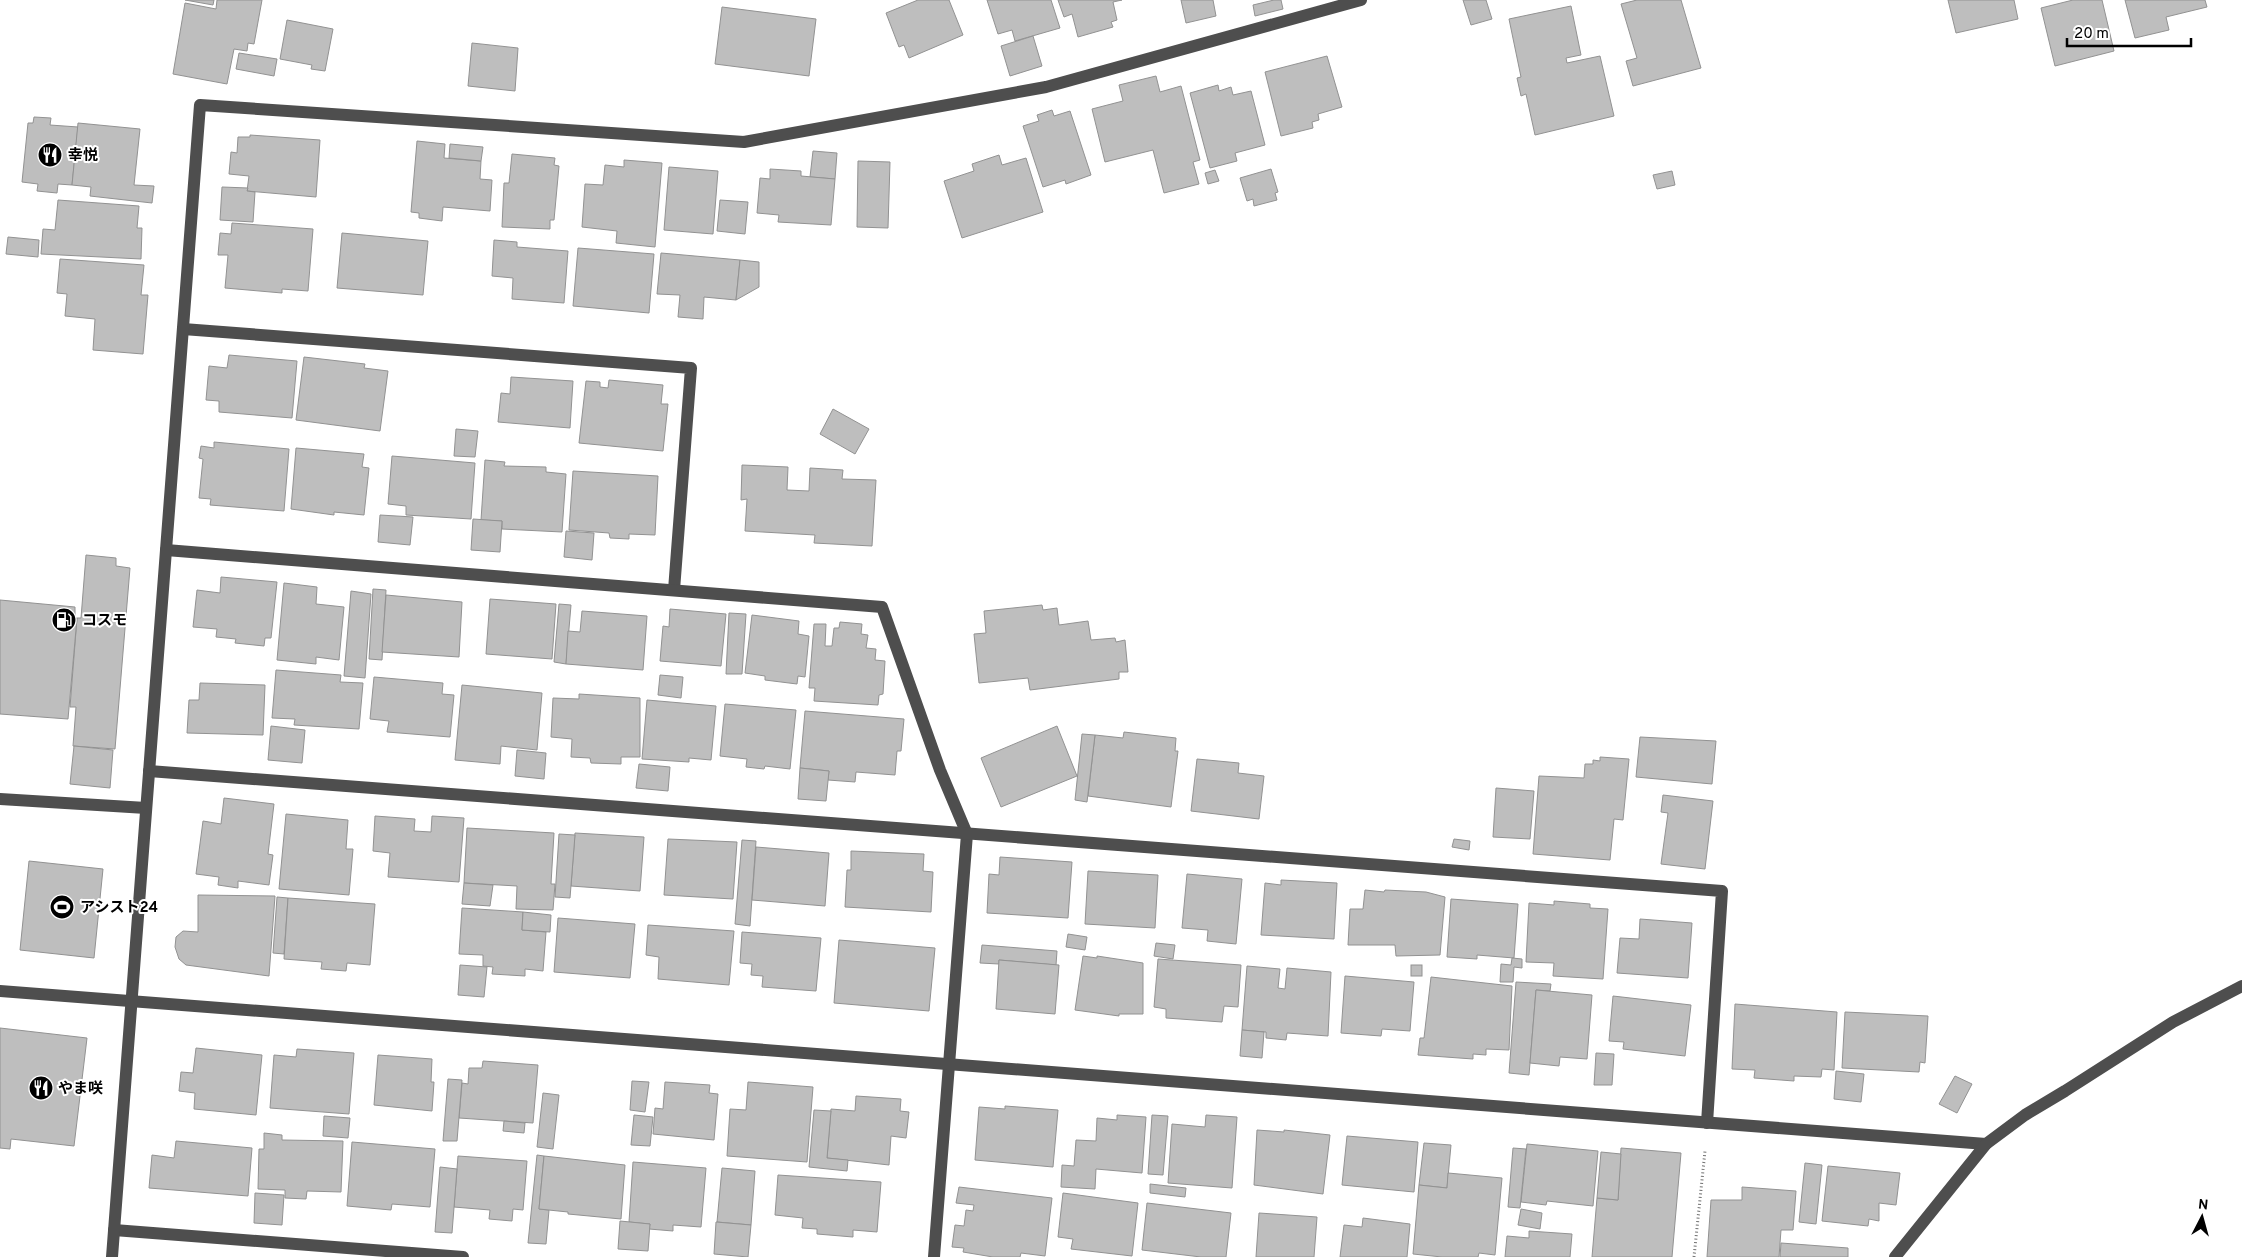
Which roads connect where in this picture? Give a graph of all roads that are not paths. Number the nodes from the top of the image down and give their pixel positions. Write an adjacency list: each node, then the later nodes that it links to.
1 (1361, 0): 2 (street)
2 (183, 329): 3 (street); 4 (street)
3 (166, 550): 4 (street); 5 (street)
4 (674, 590): 8 (street)
5 (149, 771): 7 (street); 8 (street)
6 (0, 798): 7 (street)
7 (146, 808): 11 (street)
8 (967, 834): 12 (street); 13 (street)
9 (2242, 986): 14 (street)
10 (0, 991): 11 (street)
11 (131, 1001): 12 (street); 15 (street)
12 (949, 1064): 13 (street); 18 (street)
13 (1707, 1123): 14 (street)
14 (1986, 1144): 19 (street)
15 (114, 1230): 16 (street); 17 (street)
16 (112, 1257)
17 (463, 1257)
18 (934, 1257)
19 (1895, 1257)

